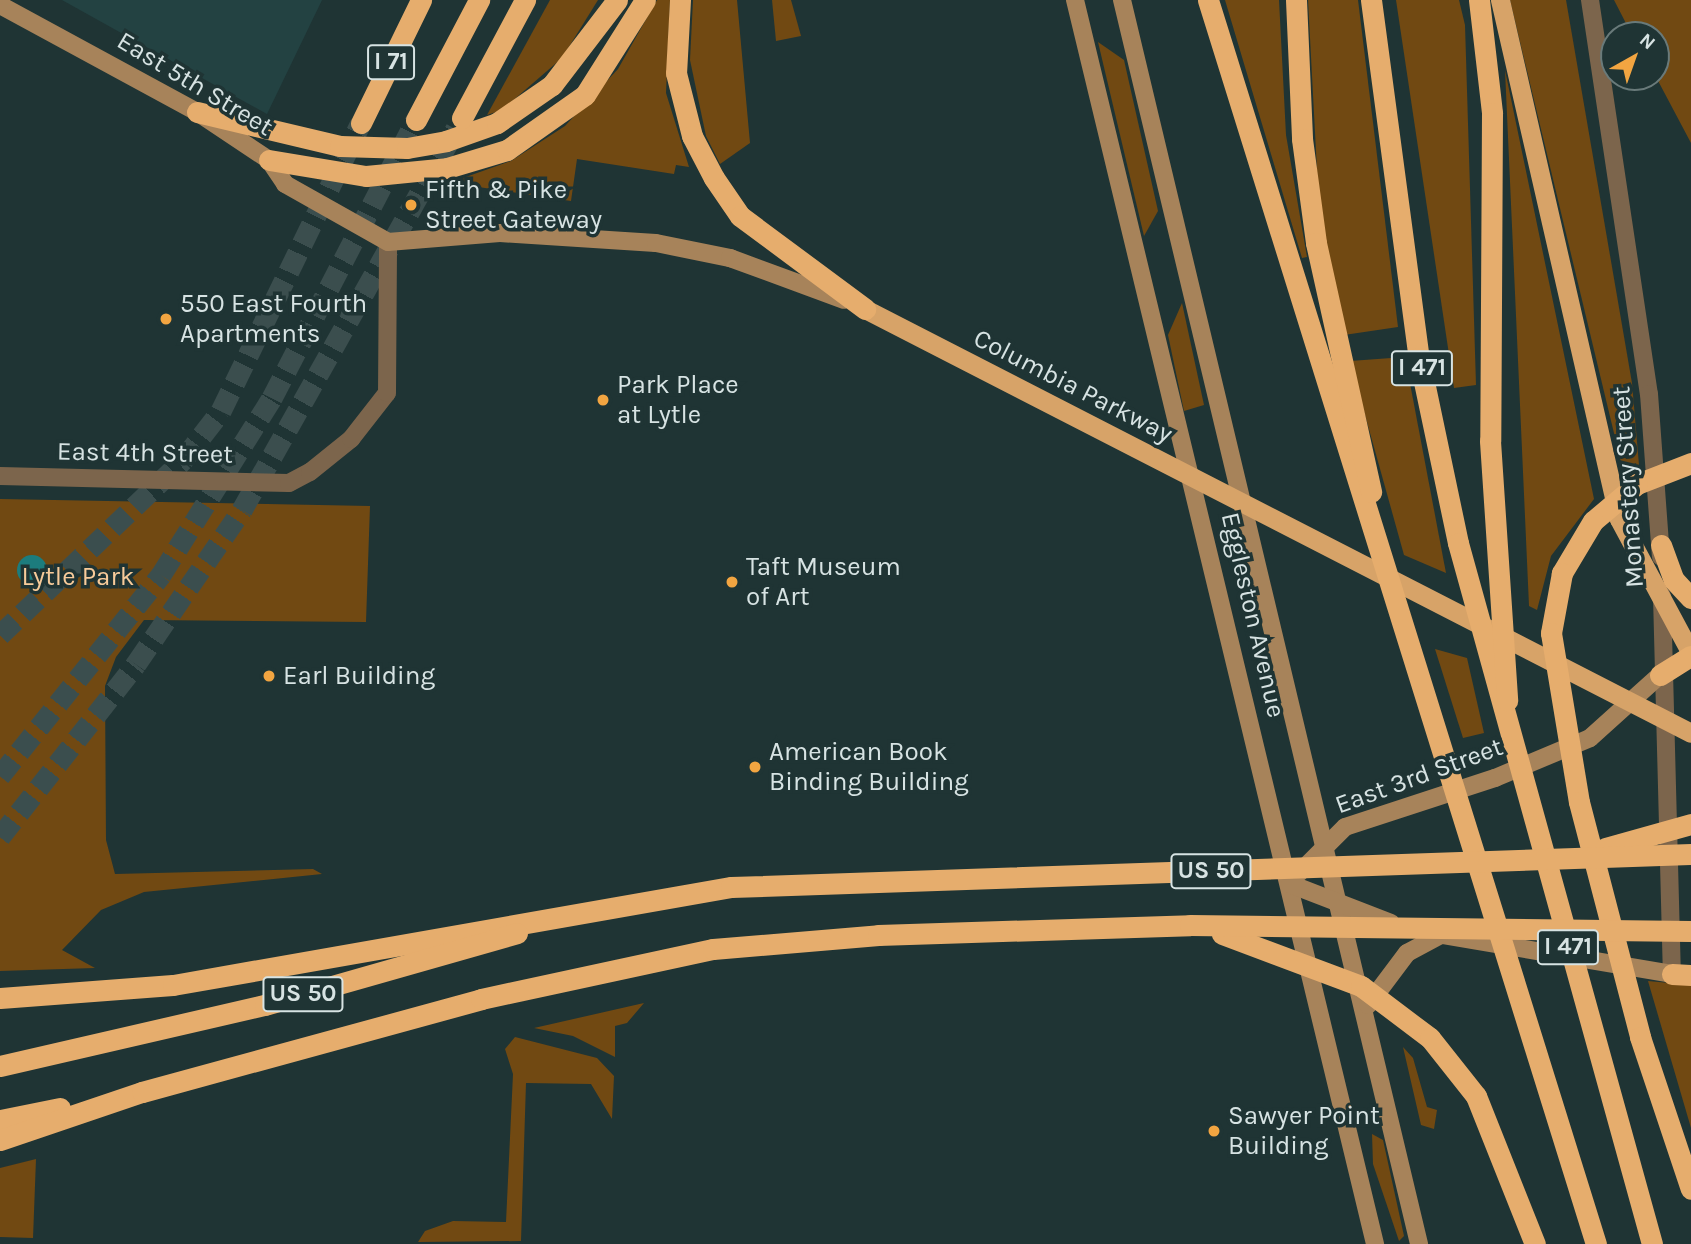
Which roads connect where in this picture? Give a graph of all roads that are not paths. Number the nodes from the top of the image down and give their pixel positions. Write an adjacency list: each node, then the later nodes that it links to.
1 (421, 0): 19 (highway, I 71)
2 (480, 0): 18 (highway)
3 (525, 0): 17 (highway)
4 (617, 0): 16 (highway)
5 (645, 0): 20 (highway)
6 (680, 0): 22 (highway)
7 (1075, 0): 36 (main road, Eggleston Avenue)
8 (1122, 0): 33 (main road, Eggleston Avenue)
9 (1208, 0): 27 (highway, I 471)
10 (1296, 0): 27 (highway)
11 (1371, 0): 30 (highway, I 471)
12 (1479, 0): 30 (highway)
13 (1500, 0): 28 (highway)
14 (1590, 0): 25 (street, Monastery Street)
15 (0, 5): 16 (main road, East 5th Street)
16 (197, 112): 20 (main road, East 5th Street)
17 (462, 118)
18 (416, 120)
19 (361, 123)
20 (270, 160): 21 (main road, East 5th Street)
21 (388, 242): 22 (main road, Columbia Parkway); 24 (street, East 4th Street)
22 (866, 309): 31 (highway, Columbia Parkway)
23 (1691, 463): 49 (highway)
24 (0, 476)
25 (1661, 545): 26 (highway); 29 (street, Monastery Street)
26 (1691, 598)
27 (1395, 611): 53 (highway, I 471)
28 (1691, 655): 29 (highway)
29 (1660, 675): 33 (main road, East 3rd Street); 42 (street, Monastery Street)
30 (1507, 730): 54 (highway, I 471)
31 (1691, 733)
32 (1691, 824): 35 (highway)
33 (1325, 840): 36 (main road, East 3rd Street); 38 (main road, Eggleston Avenue)
34 (1691, 854): 35 (highway, US 50)
35 (1586, 855): 37 (highway, US 50)
36 (1290, 884): 38 (main road); 50 (main road, Eggleston Avenue)
37 (603, 907): 43 (highway); 45 (highway, US 50)
38 (1339, 908): 41 (main road); 44 (main road, Eggleston Avenue)
39 (1190, 925): 40 (highway, US 50); 46 (highway, US 50); 52 (highway)
40 (1691, 932)
41 (1441, 934): 42 (main road); 44 (main road)
42 (1682, 974)
43 (0, 998)
44 (1363, 1015): 51 (main road, Eggleston Avenue)
45 (0, 1066)
46 (142, 1092): 47 (highway, US 50); 48 (highway)
47 (0, 1120)
48 (0, 1140)
49 (1691, 1189)
50 (1375, 1244)
51 (1419, 1244)
52 (1535, 1244)
53 (1596, 1244)
54 (1653, 1244)

